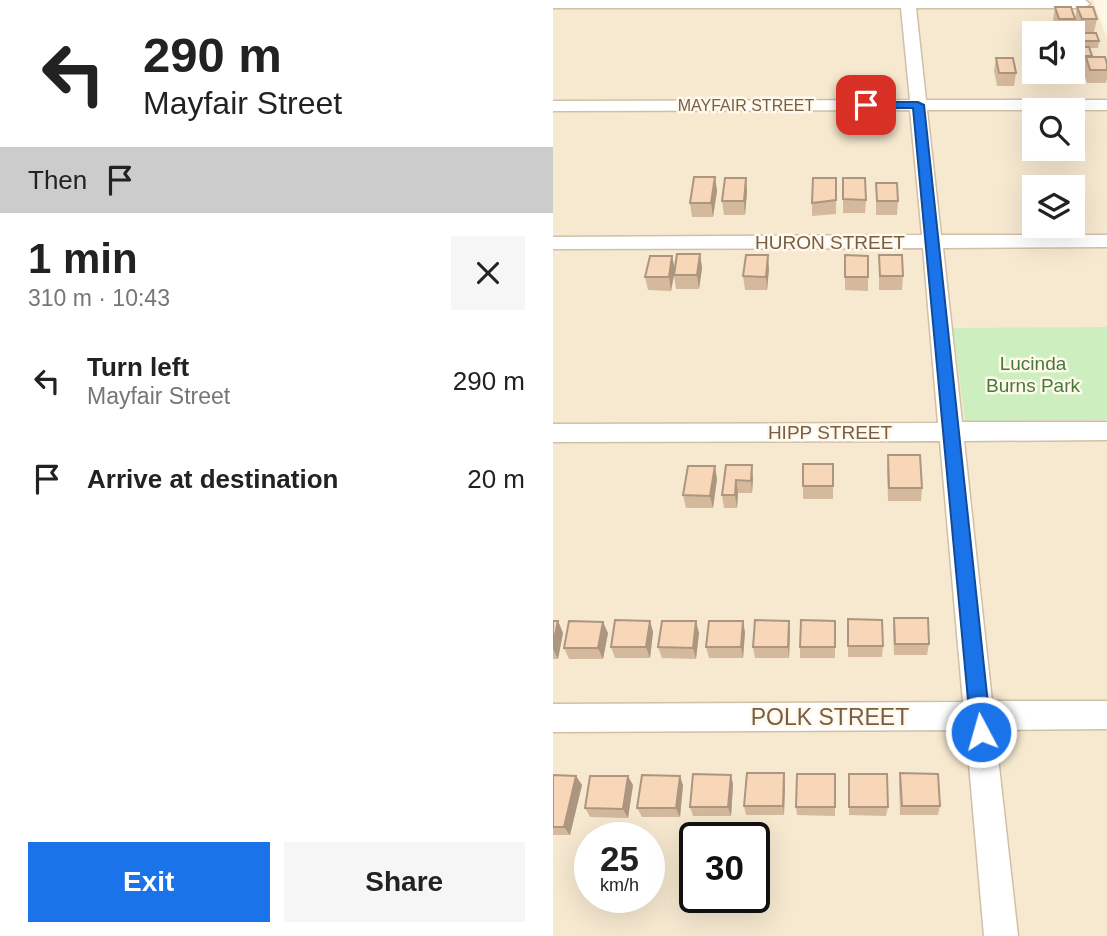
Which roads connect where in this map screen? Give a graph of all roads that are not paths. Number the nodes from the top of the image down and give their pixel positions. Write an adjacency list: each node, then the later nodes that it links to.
1 (908, 2): 2 (street); 3 (street); 4 (street)
2 (553, 4)
3 (1083, 4)
4 (918, 105): 5 (street, MAYFAIR STREET); 6 (street, MAYFAIR STREET); 8 (street)
5 (1107, 105)
6 (553, 106)
7 (1107, 241): 8 (street, HURON STREET)
8 (933, 242): 9 (street, HURON STREET); 11 (street)
9 (553, 243)
10 (1107, 431): 11 (street, HIPP STREET)
11 (952, 432): 12 (street, HIPP STREET); 14 (street)
12 (553, 433)
13 (1107, 715): 14 (street, POLK STREET)
14 (980, 716): 15 (street, POLK STREET); 16 (street)
15 (553, 718)
16 (1001, 936)

